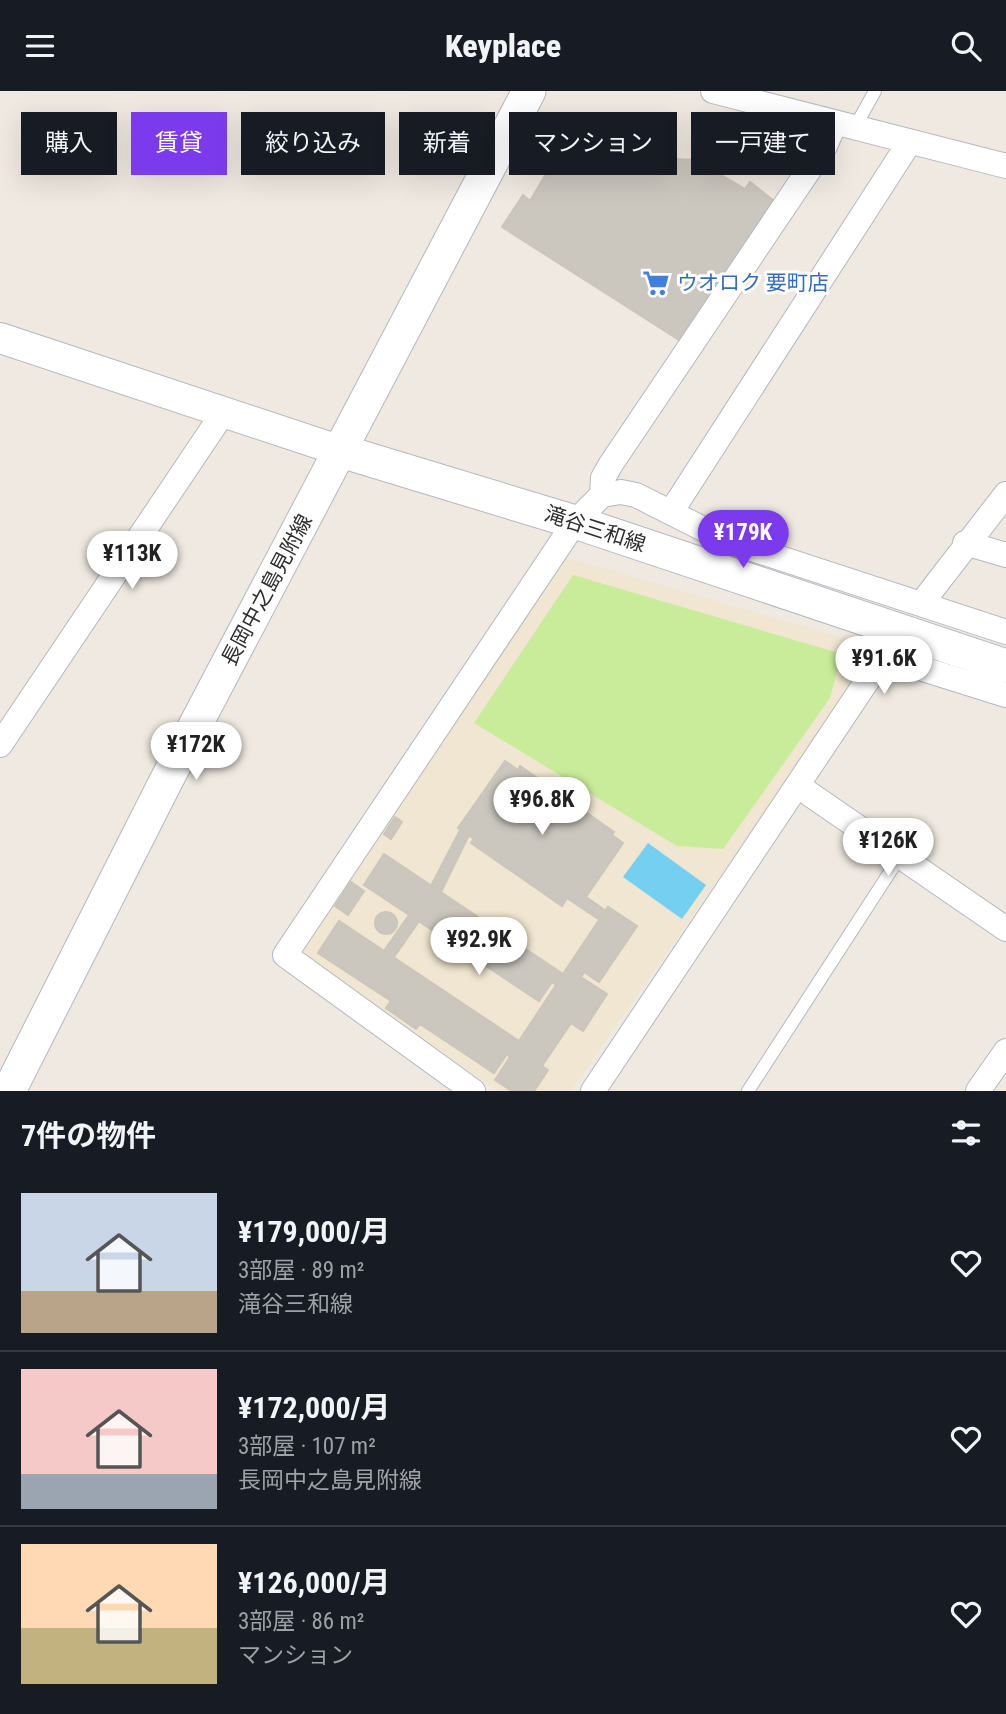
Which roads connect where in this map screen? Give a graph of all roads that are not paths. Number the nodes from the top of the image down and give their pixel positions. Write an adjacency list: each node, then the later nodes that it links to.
1 (529, 91): 9 (main road, 長岡中之島見附線)
2 (713, 91): 4 (street)
3 (874, 91): 4 (lane)
4 (845, 125): 5 (street); 11 (street)
5 (909, 143): 6 (street); 12 (street)
6 (1006, 166)
7 (0, 338): 8 (street)
8 (225, 410): 9 (street); 19 (street)
9 (341, 451): 13 (main road, 滝谷三和線); 24 (main road, 長岡中之島見附線)
10 (1006, 494): 14 (street)
11 (602, 495): 12 (street); 13 (street)
12 (671, 512): 16 (street)
13 (575, 522): 18 (main road, 滝谷三和線); 25 (street)
14 (965, 543): 15 (street); 16 (street)
15 (1006, 555)
16 (921, 604): 17 (street)
17 (1006, 632)
18 (1004, 675): 20 (street)
19 (0, 745)
20 (798, 786): 21 (street); 26 (street)
21 (899, 858): 22 (street); 27 (lane)
22 (1006, 929)
23 (1006, 1051): 28 (street)
24 (9, 1091)
25 (473, 1091)
26 (593, 1091)
27 (748, 1091)
28 (978, 1091)

